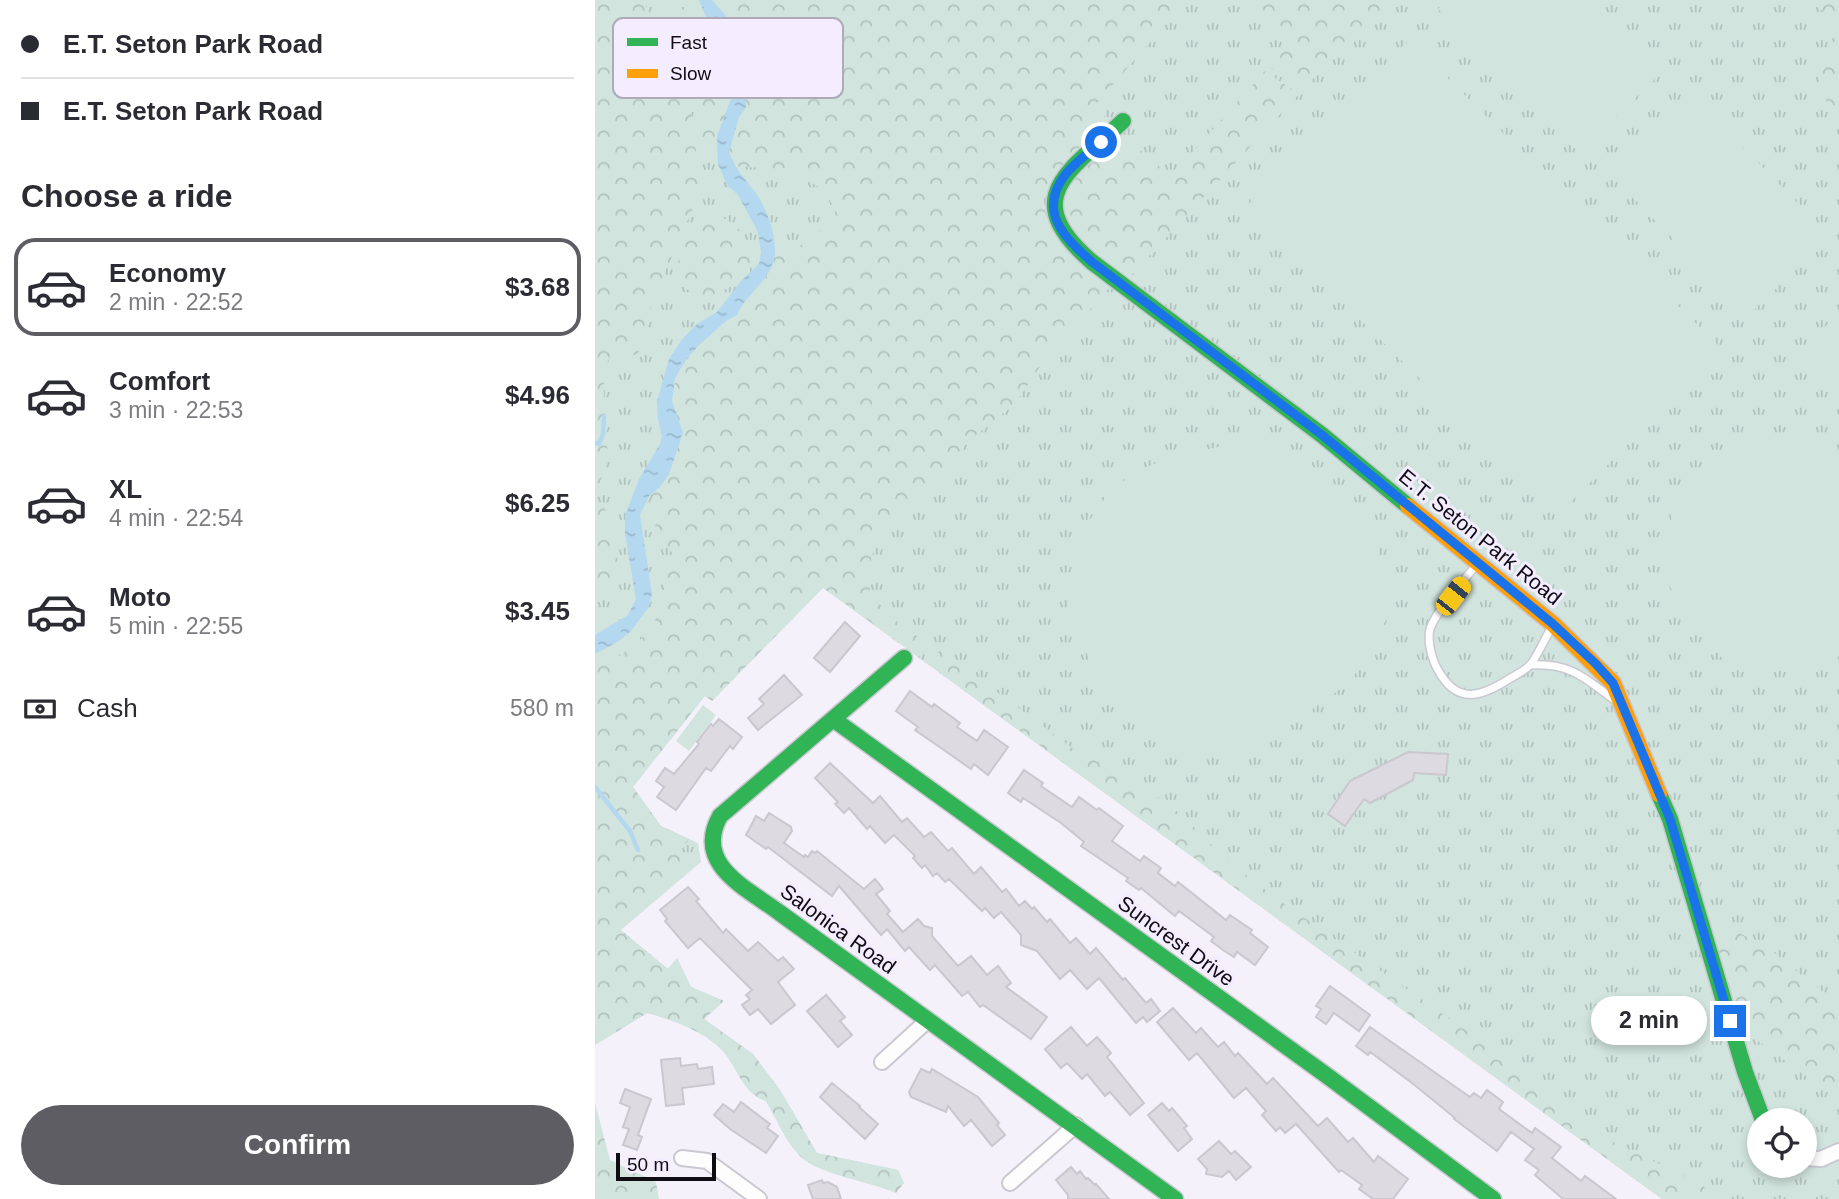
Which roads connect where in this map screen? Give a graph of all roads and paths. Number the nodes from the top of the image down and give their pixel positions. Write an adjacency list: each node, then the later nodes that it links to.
1 (1123, 121): 2 (street, E.T. Seton Park Road)
2 (1478, 564): 3 (street, E.T. Seton Park Road); 5 (lane)
3 (1553, 624): 5 (lane); 6 (street, E.T. Seton Park Road)
4 (904, 658): 7 (street, Salonica Road)
5 (1530, 665): 6 (lane)
6 (1622, 706): 10 (street, E.T. Seton Park Road)
7 (833, 719): 8 (street, Salonica Road); 18 (street, Suncrest Drive)
8 (929, 1020): 9 (street); 11 (street, Salonica Road)
9 (882, 1062)
10 (1758, 1108)
11 (1076, 1125): 15 (street); 17 (street, Salonica Road)
12 (1839, 1151): 14 (street)
13 (682, 1158): 16 (street)
14 (1817, 1159)
15 (1010, 1183)
16 (759, 1199)
17 (1175, 1199)
18 (1493, 1199)

